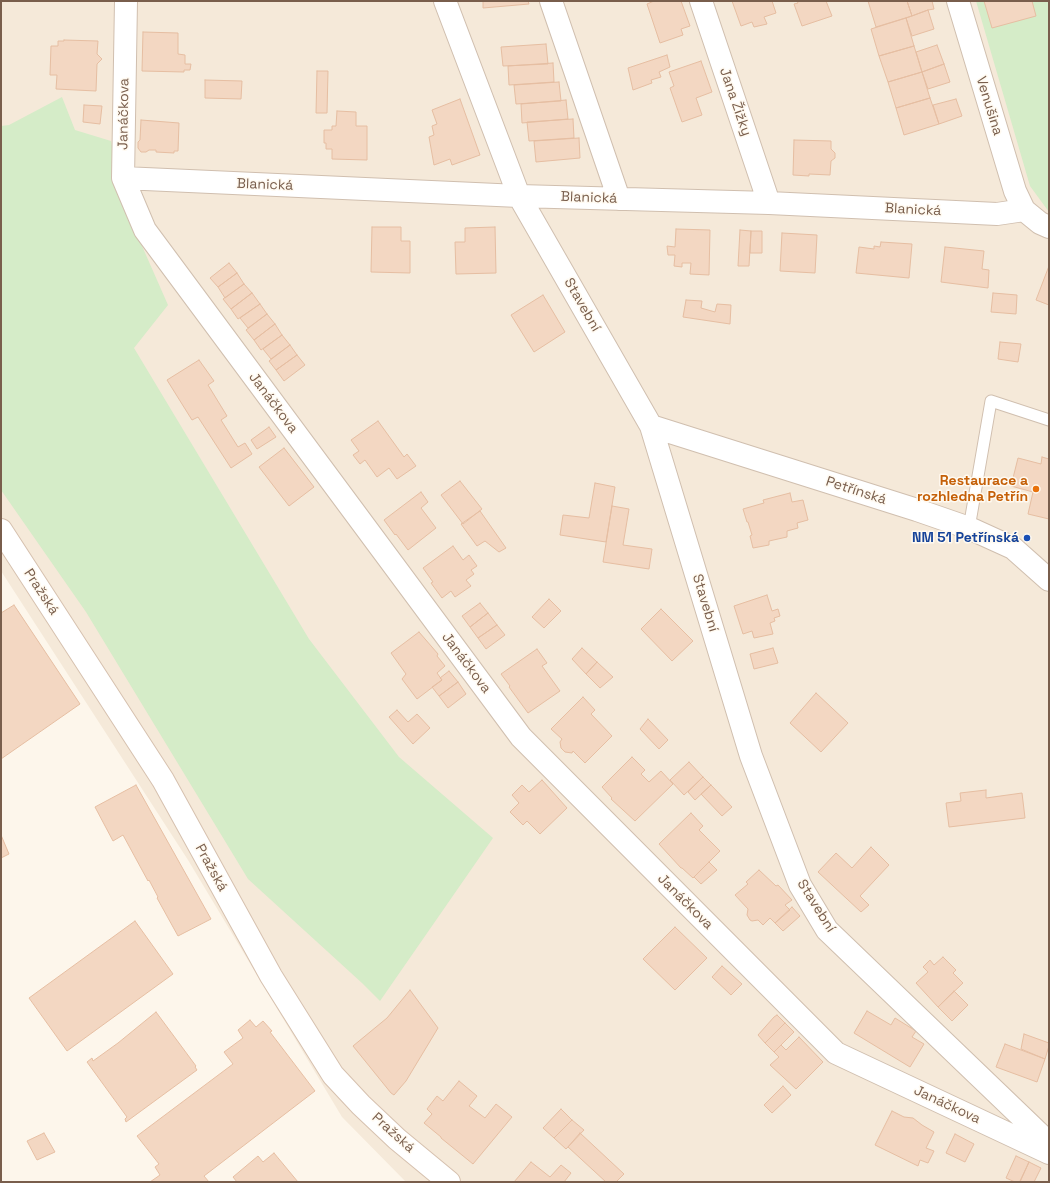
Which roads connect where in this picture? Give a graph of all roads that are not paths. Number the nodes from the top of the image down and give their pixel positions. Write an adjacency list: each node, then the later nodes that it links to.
1 (126, 1): 6 (street, Janáčkova)
2 (445, 1): 7 (street, Stavební)
3 (551, 1): 8 (street)
4 (701, 1): 9 (street, Jana Žižky)
5 (958, 1): 10 (street, Venušina)
6 (123, 178): 7 (street, Blanická); 18 (street, Janáčkova)
7 (519, 196): 8 (street, Blanická); 13 (street, Stavební)
8 (619, 199): 9 (street, Blanická)
9 (769, 203): 10 (street, Blanická)
10 (1024, 210): 11 (street)
11 (1049, 227)
12 (1049, 420): 14 (lane)
13 (651, 426): 14 (street, Petřínská); 17 (street, Stavební)
14 (969, 528): 16 (street, Petřínská)
15 (1, 530): 19 (street, Pražská)
16 (1049, 580)
17 (1049, 1143)
18 (1049, 1153)
19 (449, 1182)

